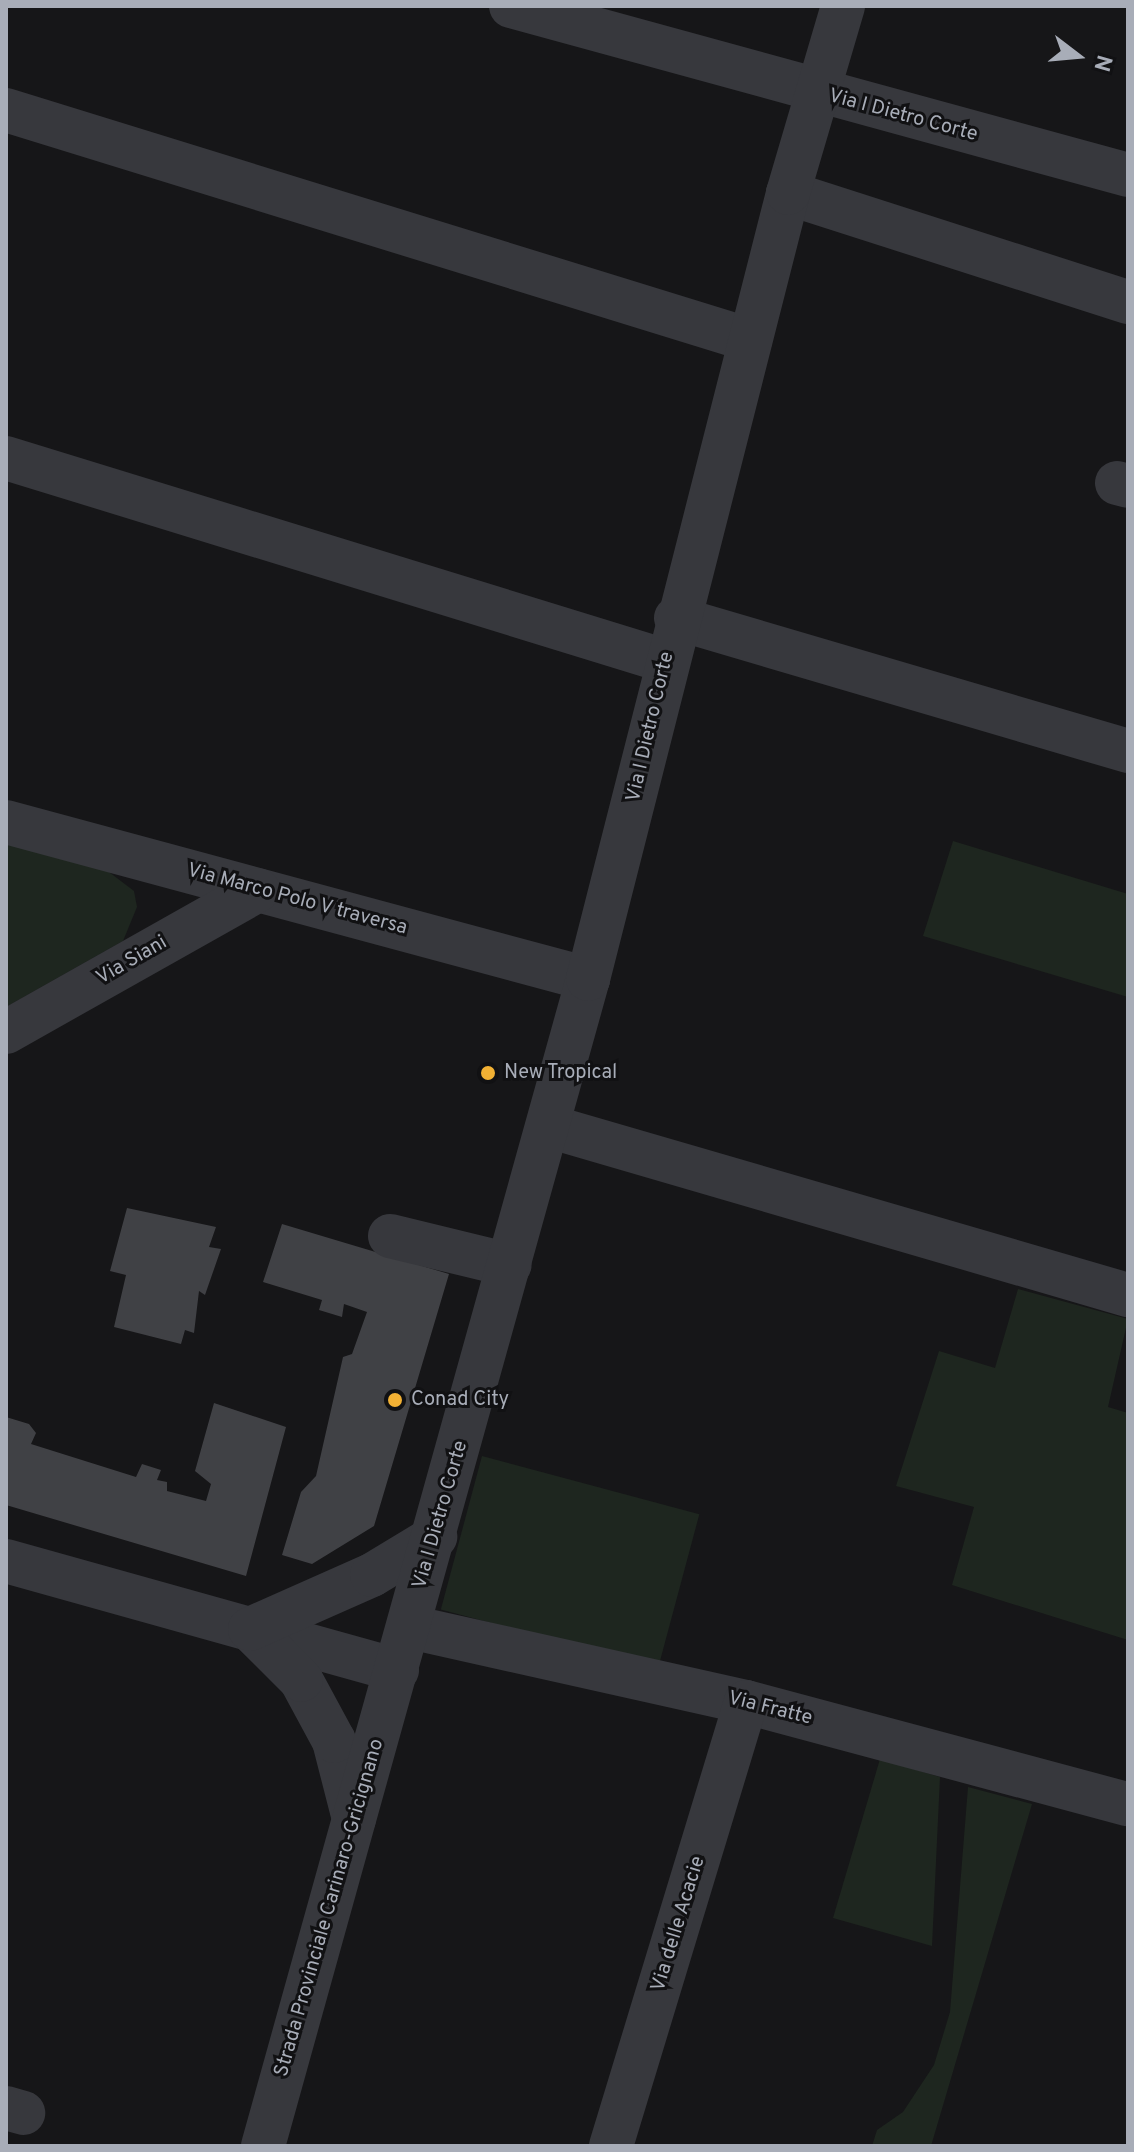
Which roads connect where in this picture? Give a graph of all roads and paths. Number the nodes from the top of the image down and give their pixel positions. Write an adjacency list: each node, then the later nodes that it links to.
1 (511, 6): 3 (street)
2 (843, 6): 3 (street)
3 (816, 93): 5 (street, Via I Dietro Corte); 6 (street, Via I Dietro Corte)
4 (6, 110): 8 (street)
5 (1128, 175)
6 (788, 193): 7 (street); 8 (street, Via I Dietro Corte)
7 (1128, 302)
8 (750, 340): 10 (street, Via I Dietro Corte)
9 (6, 458): 11 (street)
10 (676, 618): 11 (street, Via I Dietro Corte); 12 (street)
11 (666, 661): 15 (street, Via I Dietro Corte)
12 (1128, 751)
13 (6, 822): 14 (street, Via Marco Polo V traversa)
14 (258, 890): 15 (street, Via Marco Polo V traversa); 16 (street, Via Siani)
15 (588, 979): 17 (street, Via I Dietro Corte)
16 (6, 1032)
17 (548, 1126): 19 (street, Via I Dietro Corte); 20 (street)
18 (390, 1236): 19 (street)
19 (510, 1265): 21 (street, Via I Dietro Corte)
20 (1128, 1295)
21 (435, 1537): 23 (street, Via I Dietro Corte); 24 (street)
22 (6, 1561): 24 (street)
23 (410, 1627): 25 (street, Via I Dietro Corte); 26 (street, Via Fratte)
24 (250, 1629): 25 (street); 28 (street)
25 (397, 1670): 28 (street, Strada Provinciale Carinaro-Gricignano)
26 (746, 1702): 27 (street, Via Fratte); 30 (street, Via delle Acacie)
27 (1128, 1804)
28 (355, 1821): 29 (street, Strada Provinciale Carinaro-Gricignano)
29 (263, 2146)
30 (611, 2146)

